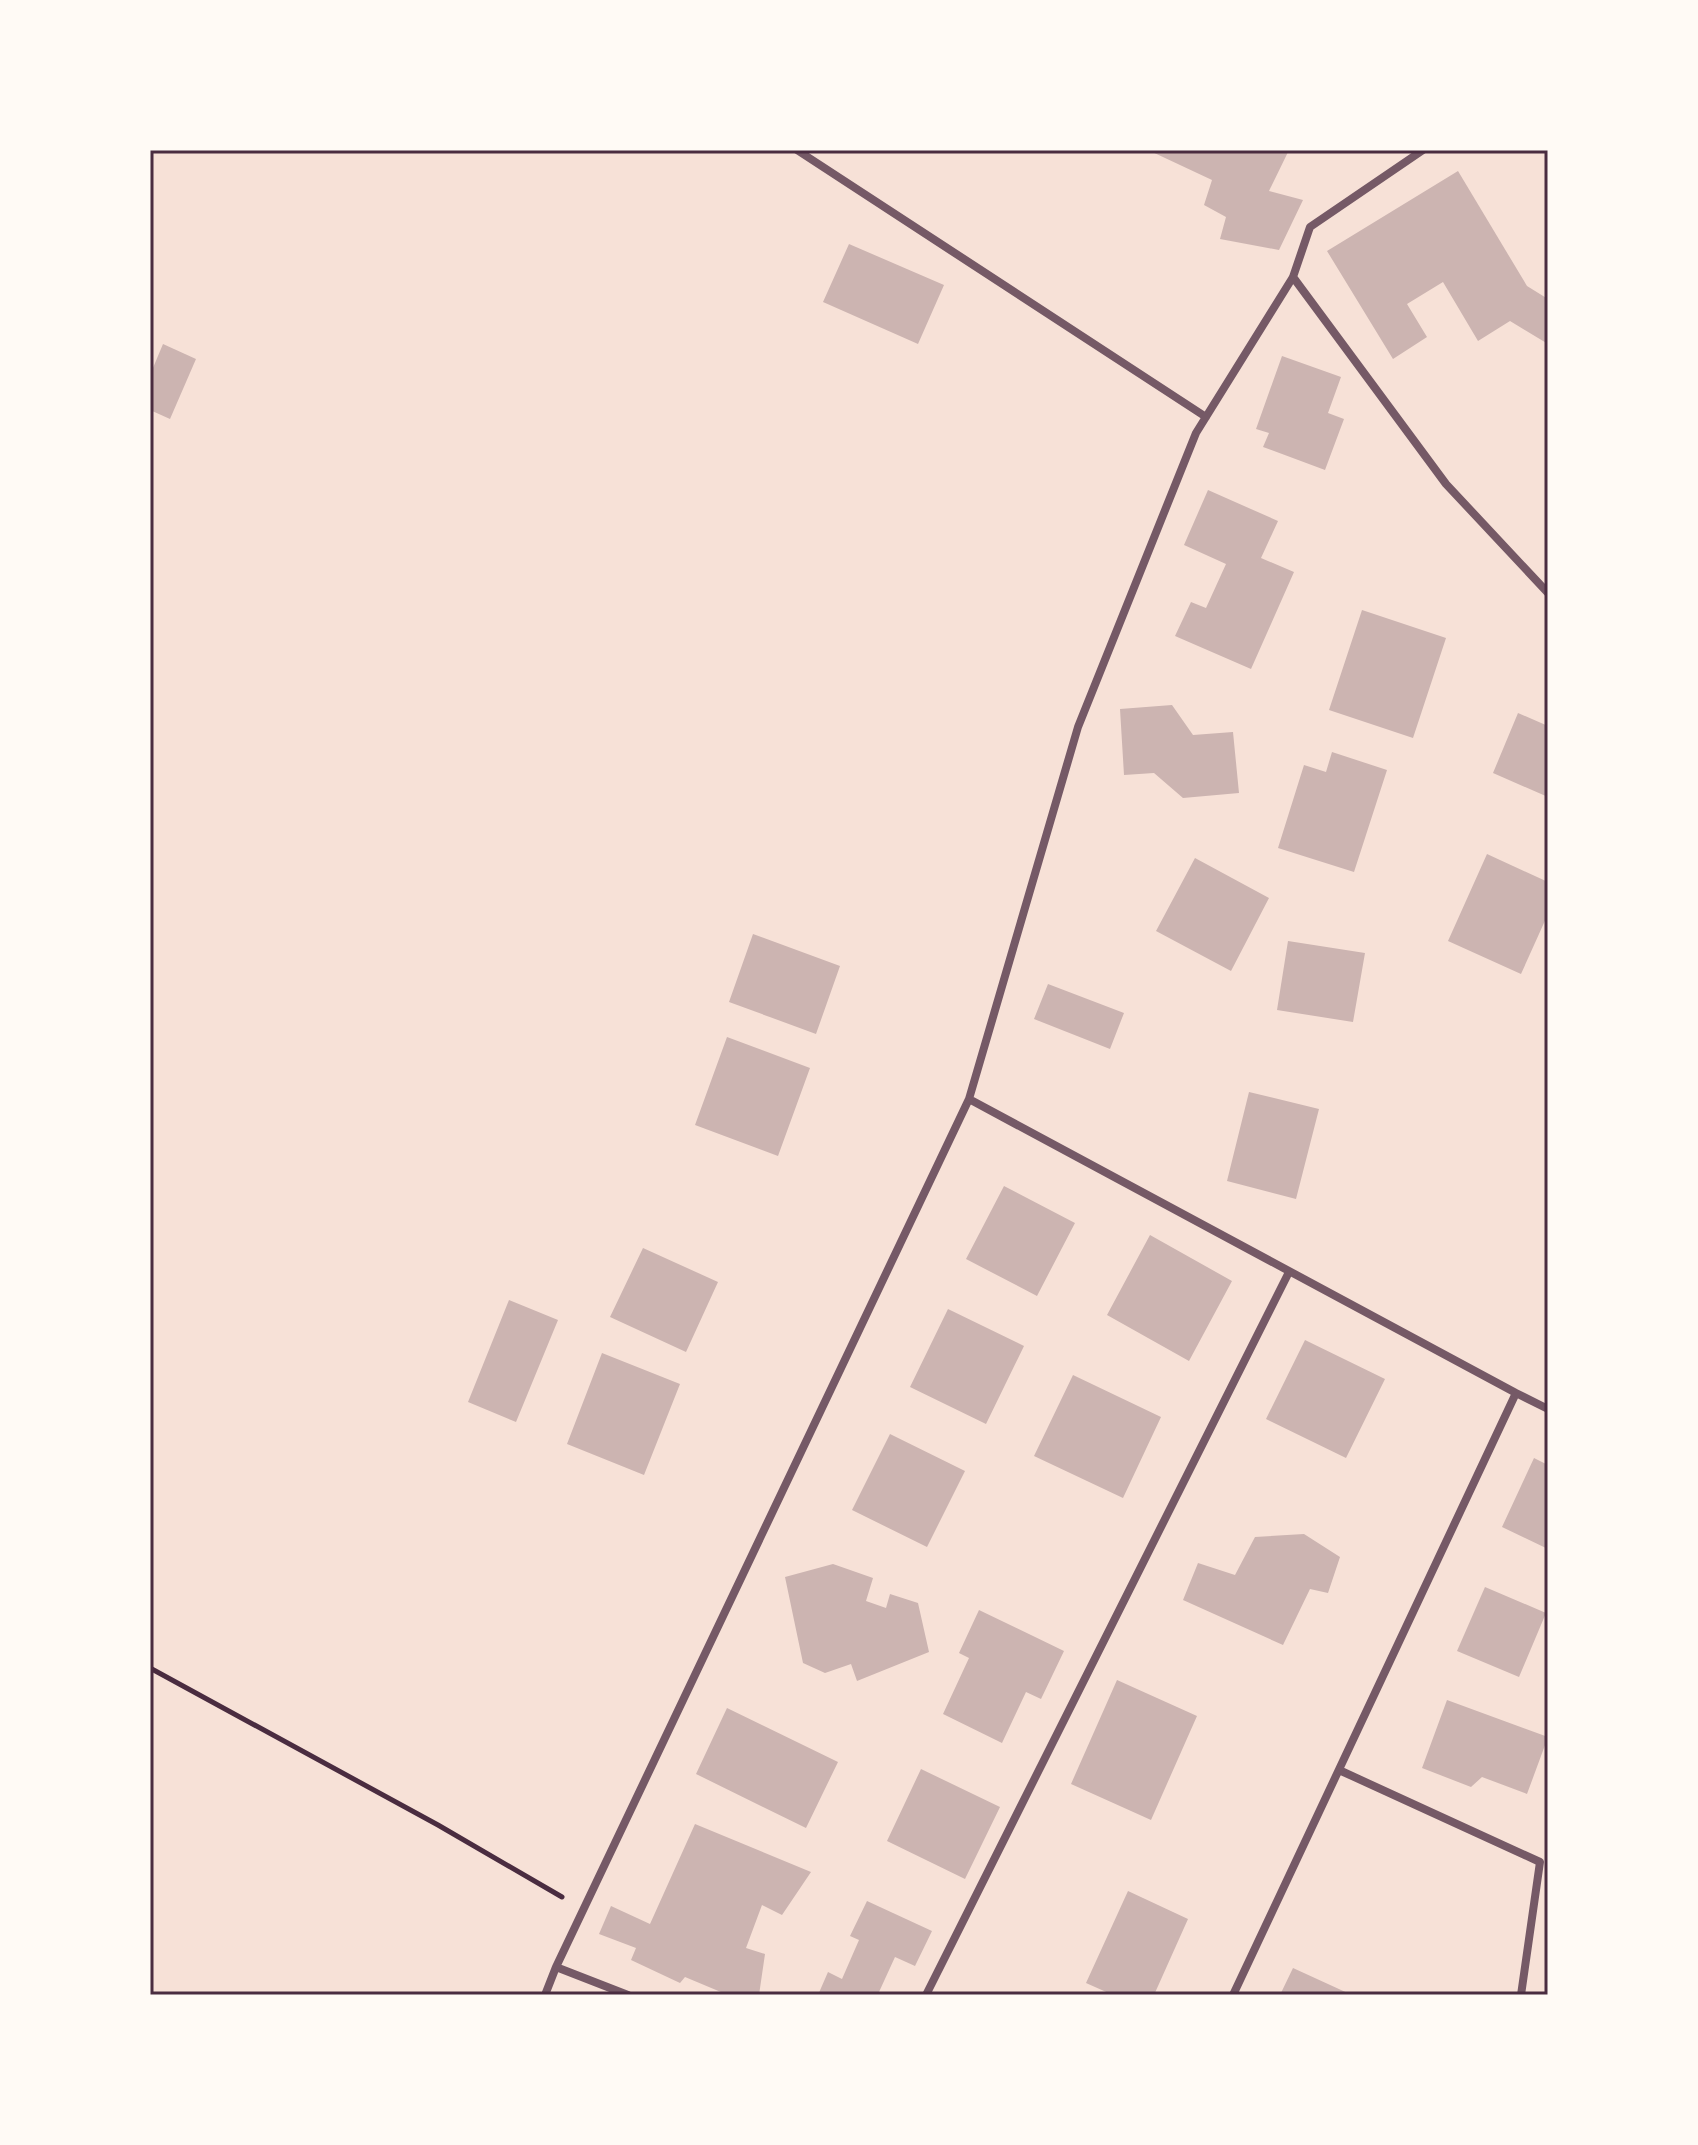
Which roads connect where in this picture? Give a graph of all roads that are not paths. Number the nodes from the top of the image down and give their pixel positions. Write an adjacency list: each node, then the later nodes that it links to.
1 (797, 150): 4 (street)
2 (1423, 150): 3 (street)
3 (1293, 277): 4 (street); 5 (street)
4 (1206, 417): 6 (street)
5 (1548, 593)
6 (969, 1099): 7 (street); 11 (street)
7 (1289, 1272): 8 (street); 14 (street)
8 (1516, 1393): 9 (street); 10 (street)
9 (1548, 1409)
10 (1339, 1770): 15 (street); 16 (street)
11 (556, 1967): 12 (street); 13 (street)
12 (545, 1995)
13 (628, 1995)
14 (926, 1995)
15 (1233, 1995)
16 (1521, 1995)

